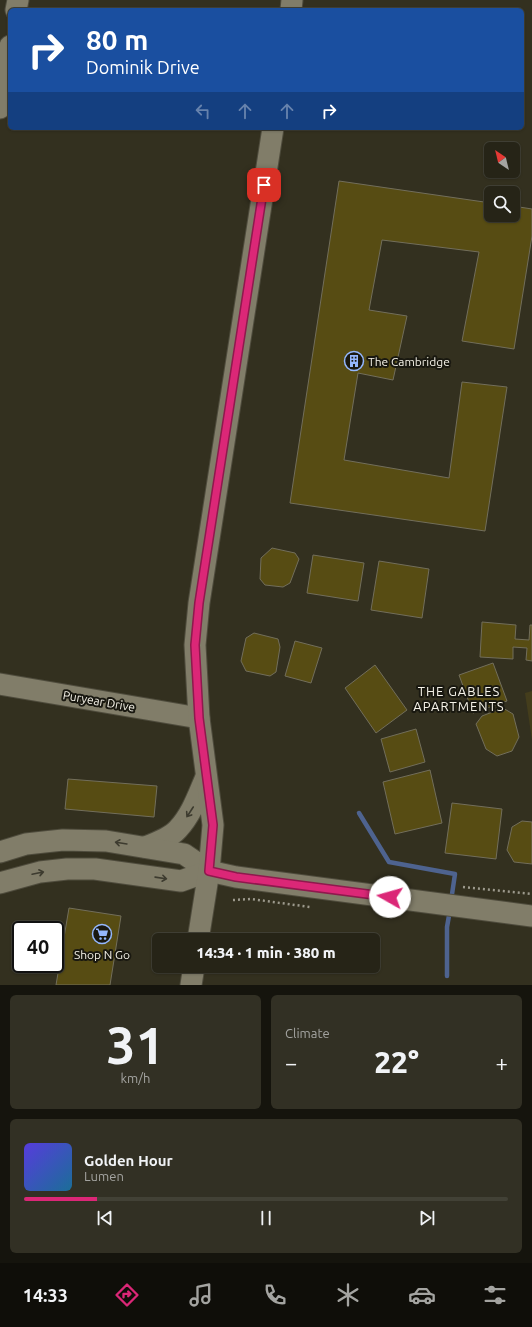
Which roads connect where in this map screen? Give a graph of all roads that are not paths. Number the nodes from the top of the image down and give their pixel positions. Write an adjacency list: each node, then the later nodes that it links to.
1 (8, 58): 2 (street)
2 (0, 108)
3 (273, 130): 5 (street)
4 (0, 684): 5 (street, Puryear Drive)
5 (199, 718): 6 (street)
6 (206, 776): 7 (street, one-way to 7); 9 (street)
7 (145, 848): 8 (street, one-way to 8); 9 (street)
8 (0, 852)
9 (209, 871): 10 (street, one-way to 9); 11 (street); 12 (street)
10 (0, 882)
11 (532, 916)
12 (199, 933)
13 (193, 973): 14 (street)
14 (191, 985)

